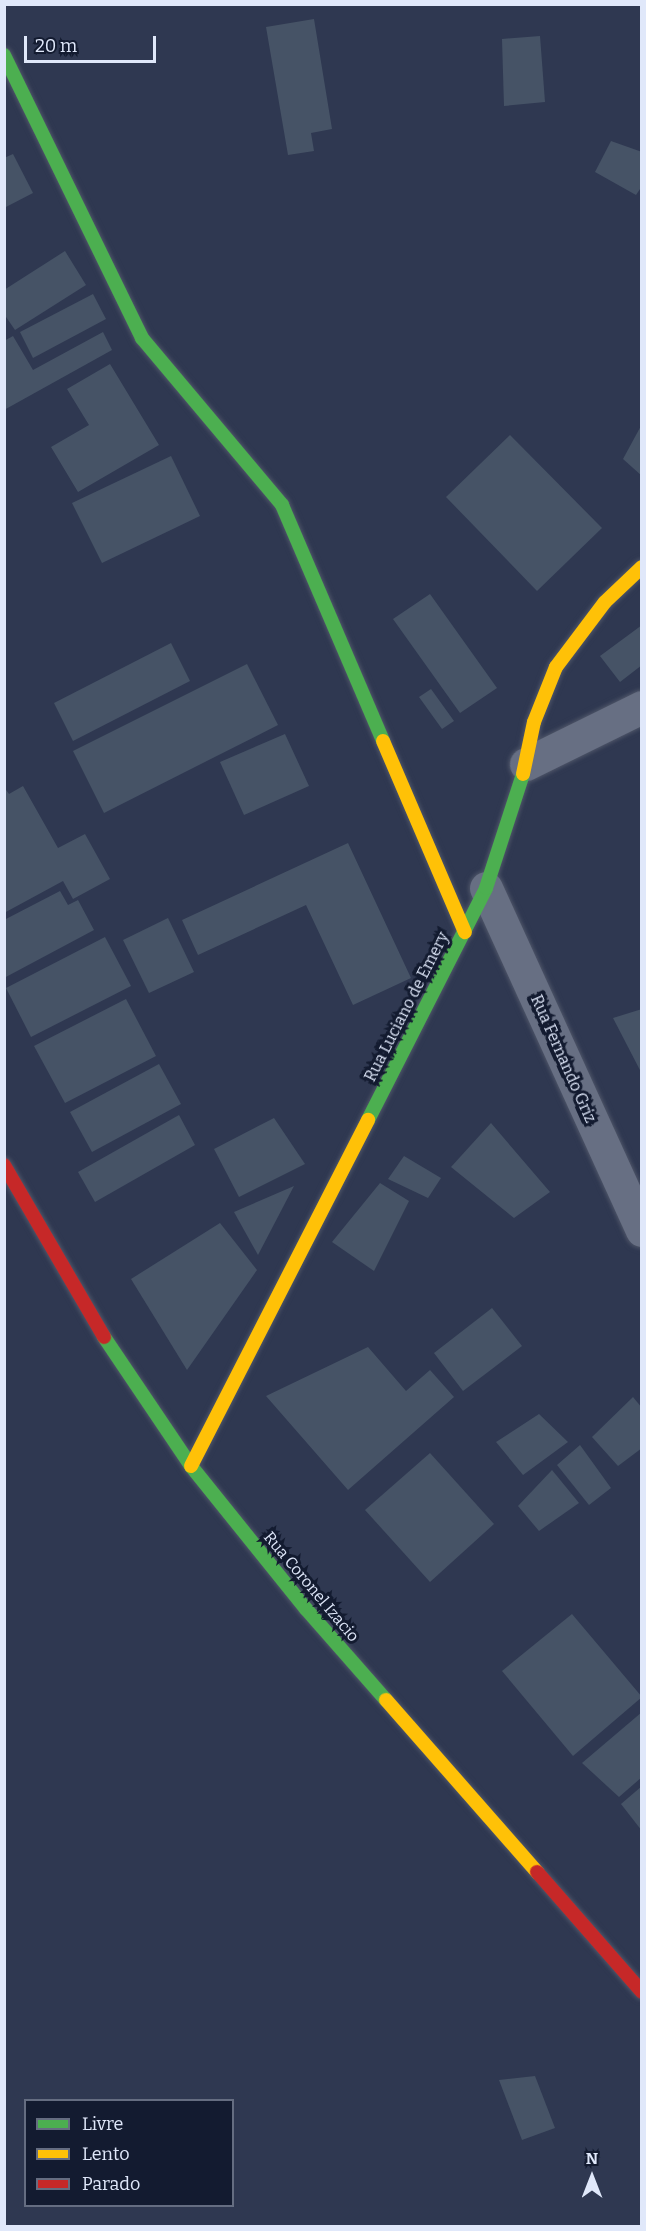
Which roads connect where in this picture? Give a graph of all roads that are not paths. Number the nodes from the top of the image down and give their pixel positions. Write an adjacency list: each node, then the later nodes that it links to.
1 (4, 55): 6 (street)
2 (642, 567): 4 (street, Rua Luciano de Emery)
3 (642, 707): 4 (street)
4 (526, 764): 5 (street, Rua Luciano de Emery)
5 (486, 888): 6 (street, Rua Luciano de Emery); 8 (street, Rua Fernando Griz)
6 (465, 932): 9 (street, Rua Luciano de Emery)
7 (4, 1166): 9 (street, Rua Coronel Izacio)
8 (642, 1230)
9 (191, 1466): 10 (street, Rua Coronel Izacio)
10 (642, 1992)

